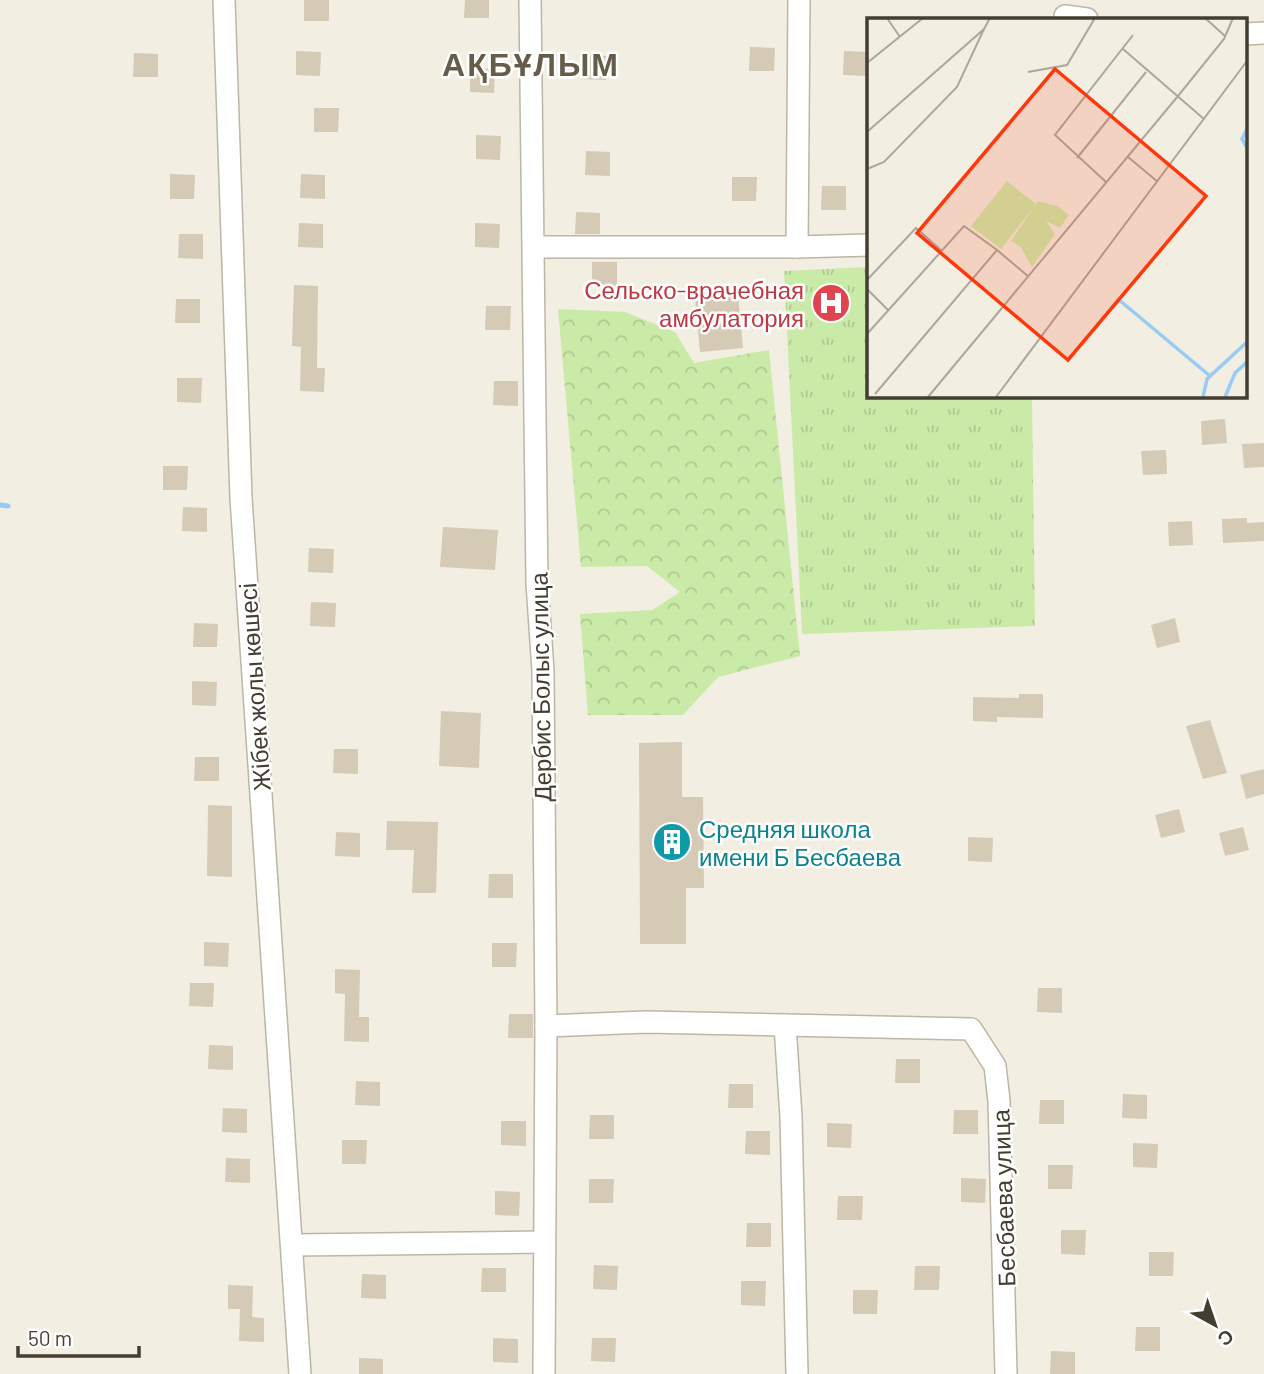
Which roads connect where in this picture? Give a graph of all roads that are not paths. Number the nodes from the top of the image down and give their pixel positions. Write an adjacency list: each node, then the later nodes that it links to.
1 (224, 0): 14 (street, Жібек жолы көшесі)
2 (530, 0): 9 (street, Дербис Болыс улица)
3 (799, 0): 10 (street)
4 (1065, 12): 5 (street)
5 (1084, 18)
6 (1264, 33): 7 (street)
7 (1246, 34)
8 (867, 245): 10 (street)
9 (536, 247): 10 (street); 12 (street, Дербис Болыс улица)
10 (797, 247)
11 (785, 1025): 12 (street); 17 (street); 18 (street, Бесбаева улица)
12 (546, 1026): 13 (street, Дербис Болыс улица)
13 (543, 1242): 14 (street); 16 (street, Дербис Болыс улица)
14 (292, 1245): 15 (street, Жібек жолы көшесі)
15 (300, 1374)
16 (544, 1374)
17 (797, 1374)
18 (1006, 1374)

